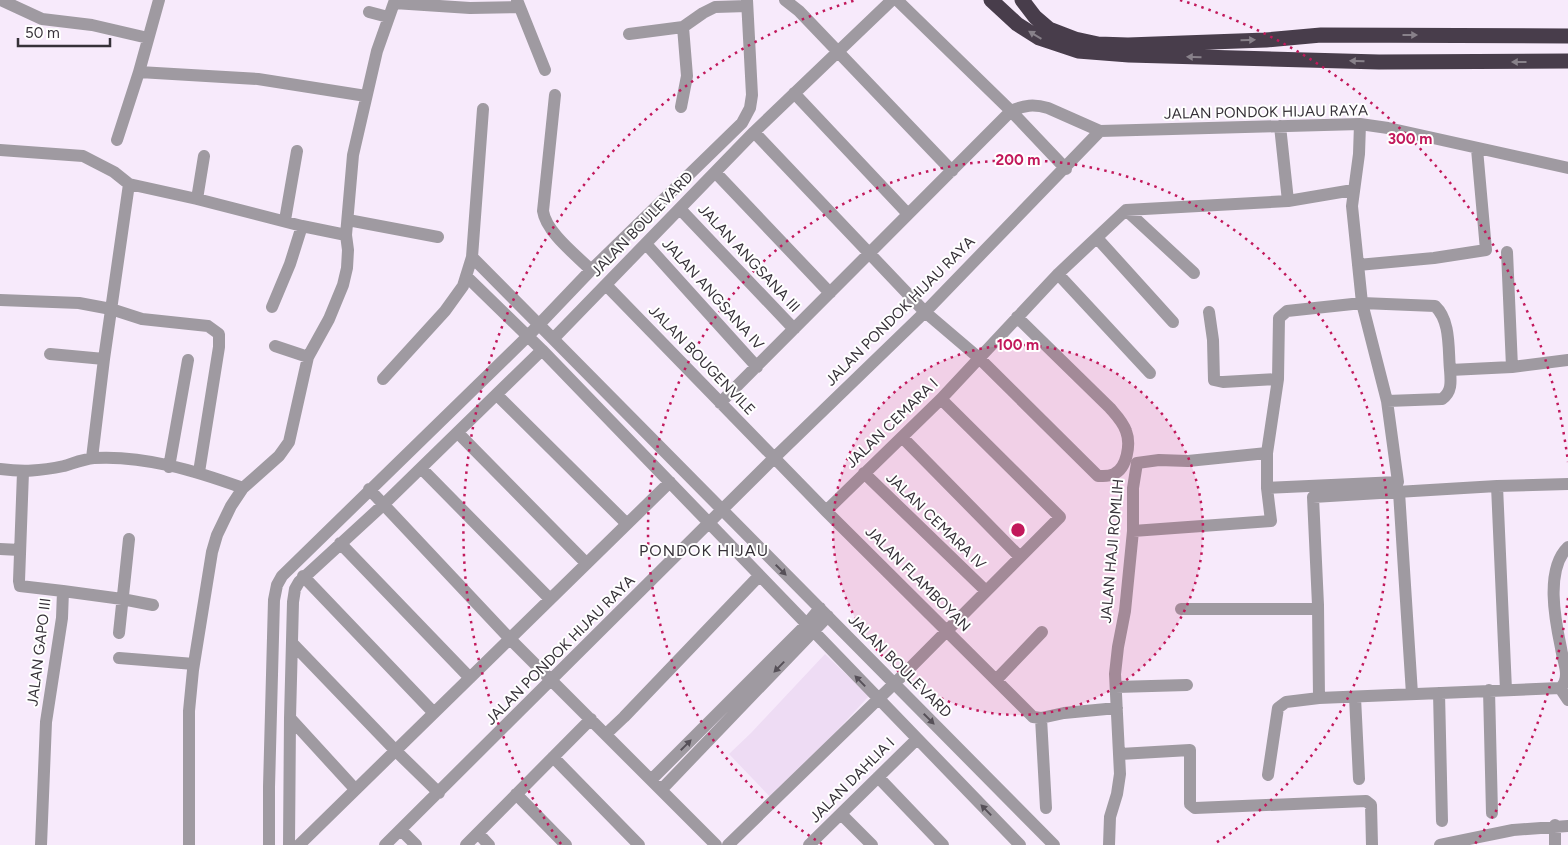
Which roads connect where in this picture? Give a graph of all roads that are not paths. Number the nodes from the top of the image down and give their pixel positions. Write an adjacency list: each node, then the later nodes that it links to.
1 (1, 0): 16 (street)
2 (159, 0): 16 (street)
3 (785, 0): 17 (street)
4 (892, 0): 17 (street, JALAN BOULEVARD)
5 (897, 0): 26 (street)
6 (991, 0): 18 (highway, one-way to 6)
7 (1022, 0): 15 (highway, one-way to 15)
8 (395, 1): 10 (street); 12 (street)
9 (747, 3): 13 (street); 58 (street)
10 (518, 4): 19 (street)
11 (368, 12): 12 (street)
12 (388, 16): 22 (street)
13 (683, 27): 14 (street); 24 (street)
14 (629, 34)
15 (1568, 36)
16 (148, 38): 20 (street)
17 (837, 51): 21 (street, JALAN BOULEVARD); 38 (street)
18 (1568, 62)
19 (545, 70)
20 (139, 72): 22 (street); 31 (street)
21 (794, 93): 30 (street, JALAN BOULEVARD); 46 (street)
22 (366, 96): 48 (street)
23 (555, 96): 58 (street)
24 (681, 107)
25 (483, 110): 56 (street)
26 (1011, 111): 29 (street); 37 (street); 38 (street)
27 (1360, 124): 28 (street, JALAN PONDOK HIJAU RAYA); 32 (street, JALAN PONDOK HIJAU RAYA); 41 (street)
28 (1280, 126): 29 (street, JALAN PONDOK HIJAU RAYA); 43 (street)
29 (1100, 131): 37 (street, JALAN PONDOK HIJAU RAYA)
30 (754, 132): 39 (street, JALAN BOULEVARD); 55 (street)
31 (117, 140)
32 (1478, 148): 36 (street, JALAN PONDOK HIJAU RAYA); 57 (street)
33 (0, 150): 40 (street)
34 (297, 151): 47 (street)
35 (204, 156): 42 (street)
36 (1568, 168)
37 (1066, 169): 68 (street, JALAN PONDOK HIJAU RAYA)
38 (952, 171): 46 (street)
39 (715, 172): 44 (street, JALAN BOULEVARD); 63 (street)
40 (129, 184): 42 (street); 67 (street)
41 (1353, 190): 43 (street); 57 (street)
42 (197, 198): 47 (street)
43 (1288, 201): 45 (street)
44 (680, 209): 53 (street, JALAN BOULEVARD); 73 (street, JALAN ANGSANA III)
45 (1126, 210): 52 (street, JALAN CEMARA I); 59 (street)
46 (908, 214): 55 (street)
47 (285, 220): 49 (street)
48 (348, 220): 50 (street); 51 (street)
49 (302, 226): 50 (street); 66 (street)
50 (346, 235): 79 (street)
51 (438, 237)
52 (1097, 238): 60 (street, JALAN CEMARA I); 71 (street)
53 (646, 244): 62 (street, JALAN BOULEVARD); 84 (street, JALAN ANGSANA IV)
54 (1507, 252): 85 (street)
55 (869, 253): 63 (street); 68 (street)
56 (472, 257): 61 (street); 72 (street, JALAN BOULEVARD)
57 (1358, 265): 65 (street)
58 (591, 270): 72 (street)
59 (1194, 272)
60 (1058, 274): 70 (street, JALAN CEMARA I); 87 (street)
61 (466, 276): 74 (street); 88 (street)
62 (606, 285): 75 (street, JALAN BOULEVARD); 93 (street, JALAN BOUGENVILE)
63 (830, 293): 73 (street)
64 (0, 300): 67 (street)
65 (1362, 303): 86 (street); 89 (street); 92 (street)
66 (272, 307)
67 (111, 309): 81 (street); 103 (street)
68 (925, 312): 80 (street); 98 (street, JALAN PONDOK HIJAU RAYA)
69 (1209, 312): 89 (street)
70 (1017, 317): 80 (street, JALAN CEMARA I); 80 (street)
71 (1173, 322)
72 (539, 324): 74 (street); 75 (street, JALAN BOULEVARD)
73 (794, 329): 84 (street)
74 (528, 336): 77 (street); 110 (street)
75 (553, 339): 113 (street, JALAN BOULEVARD)
76 (275, 346): 79 (street)
77 (542, 350): 90 (street); 105 (street)
78 (50, 354): 81 (street)
79 (308, 357): 108 (street)
80 (979, 358): 91 (street, JALAN CEMARA I)
81 (104, 359): 97 (street)
82 (188, 360): 99 (street)
83 (1568, 360): 85 (street)
84 (756, 367): 93 (street)
85 (1512, 367): 86 (street)
86 (1450, 370): 92 (street)
87 (1150, 373)
88 (383, 379)
89 (1278, 379): 96 (street)
90 (497, 395): 94 (street); 115 (street)
91 (941, 399): 95 (street, JALAN CEMARA I); 125 (street)
92 (1387, 401): 109 (street)
93 (720, 403): 98 (street, JALAN BOUGENVILE)
94 (458, 433): 100 (street); 126 (street)
95 (902, 438): 104 (street, JALAN CEMARA I); 125 (street)
96 (1266, 453): 109 (street); 117 (street, JALAN HAJI ROMLIH)
97 (92, 458): 99 (street); 102 (street)
98 (774, 458): 113 (street, JALAN PONDOK HIJAU RAYA); 114 (street, JALAN FLAMBOYAN)
99 (169, 467): 103 (street)
100 (421, 468): 112 (street); 132 (street)
101 (0, 469): 102 (street)
102 (23, 472): 124 (street, JALAN GAPO III)
103 (198, 472): 108 (street)
104 (864, 473): 114 (street, JALAN CEMARA I); 130 (street, JALAN CEMARA IV)
105 (670, 482): 115 (street); 116 (street)
106 (1568, 484): 107 (street)
107 (1497, 486): 111 (street); 154 (street)
108 (243, 488): 144 (street)
109 (1267, 488): 117 (street)
110 (370, 489): 112 (street); 188 (street)
111 (1399, 492): 135 (street); 156 (street)
112 (384, 504): 121 (street); 141 (street)
113 (722, 511): 116 (street, JALAN PONDOK HIJAU RAYA); 136 (street, JALAN BOULEVARD, one-way to 136)
114 (826, 511): 138 (street, JALAN FLAMBOYAN)
115 (626, 523): 126 (street)
116 (709, 524): 128 (street); 148 (street, JALAN PONDOK HIJAU RAYA)
117 (1133, 531): 151 (street, JALAN HAJI ROMLIH)
118 (1568, 534): 120 (street)
119 (129, 539): 131 (street)
120 (1568, 541)
121 (340, 543): 127 (street); 146 (street)
122 (1568, 547): 145 (street)
123 (0, 548): 124 (street)
124 (20, 550): 129 (street, JALAN GAPO III)
125 (1020, 557): 130 (street)
126 (586, 563): 132 (street)
127 (303, 576): 142 (street); 162 (street)
128 (759, 576): 137 (street); 166 (street)
129 (64, 591): 131 (street); 186 (street, JALAN GAPO III)
130 (986, 592): 138 (street)
131 (122, 599): 133 (street); 140 (street)
132 (550, 599): 141 (street)
133 (153, 606)
134 (1181, 609): 135 (street)
135 (1317, 609): 158 (street)
136 (824, 612): 137 (street); 149 (street, JALAN BOULEVARD)
137 (809, 628): 159 (street, one-way to 137); 173 (street, one-way to 137); 176 (street, one-way to 176)
138 (948, 630): 147 (street, JALAN FLAMBOYAN); 149 (street)
139 (1042, 632): 147 (street)
140 (119, 633)
141 (510, 639): 146 (street); 148 (street)
142 (292, 643): 163 (street); 168 (street)
143 (119, 658): 144 (street)
144 (194, 664): 187 (street)
145 (1567, 674): 152 (street)
146 (470, 678): 162 (street)
147 (997, 679): 164 (street, JALAN FLAMBOYAN)
148 (552, 680): 165 (street); 177 (street, JALAN PONDOK HIJAU RAYA)
149 (894, 684): 159 (street); 203 (street, JALAN BOULEVARD, one-way to 203)
150 (1187, 685): 151 (street)
151 (1116, 687): 161 (street, JALAN HAJI ROMLIH)
152 (1560, 688): 154 (street); 160 (street)
153 (1490, 690): 154 (street); 155 (street); 180 (street)
154 (1506, 690)
155 (1439, 693): 156 (street); 182 (street)
156 (1412, 694): 157 (street)
157 (1355, 697): 158 (street); 174 (street)
158 (1319, 698): 171 (street)
159 (878, 699): 167 (street); 198 (street)
160 (1568, 700)
161 (1117, 708): 164 (street); 169 (street, JALAN HAJI ROMLIH)
162 (434, 713): 168 (street)
163 (290, 718): 175 (street); 189 (street)
164 (1041, 718): 179 (street)
165 (591, 719): 166 (street); 170 (street)
166 (606, 734): 173 (street)
167 (917, 739): 172 (street, JALAN DAHLIA I); 202 (street, one-way to 167)
168 (395, 750): 175 (street); 177 (street)
169 (1120, 754): 204 (street, JALAN HAJI ROMLIH); 205 (street)
170 (553, 757): 178 (street); 196 (street)
171 (1268, 775)
172 (878, 777): 181 (street, JALAN DAHLIA I); 201 (street)
173 (651, 780): 176 (street)
174 (1359, 780)
175 (355, 789): 190 (street)
176 (661, 790): 197 (street)
177 (439, 793): 184 (street, JALAN PONDOK HIJAU RAYA)
178 (516, 794): 185 (street); 195 (street)
179 (1046, 808)
180 (1492, 813)
181 (841, 814): 199 (street, JALAN DAHLIA I); 200 (street)
182 (1442, 822)
183 (1562, 826): 206 (street); 207 (street)
184 (401, 830): 191 (street, JALAN PONDOK HIJAU RAYA); 192 (street)
185 (478, 833): 193 (street); 194 (street)
186 (41, 845)
187 (189, 845)
188 (269, 845)
189 (289, 845)
190 (299, 845)
191 (385, 845)
192 (416, 845)
193 (466, 845)
194 (490, 845)
195 (566, 845)
196 (639, 845)
197 (716, 845)
198 (728, 845)
199 (809, 845)
200 (872, 845)
201 (943, 845)
202 (1020, 845)
203 (1054, 845)
204 (1109, 845)
205 (1372, 845)
206 (1440, 845)
207 (1555, 845)

